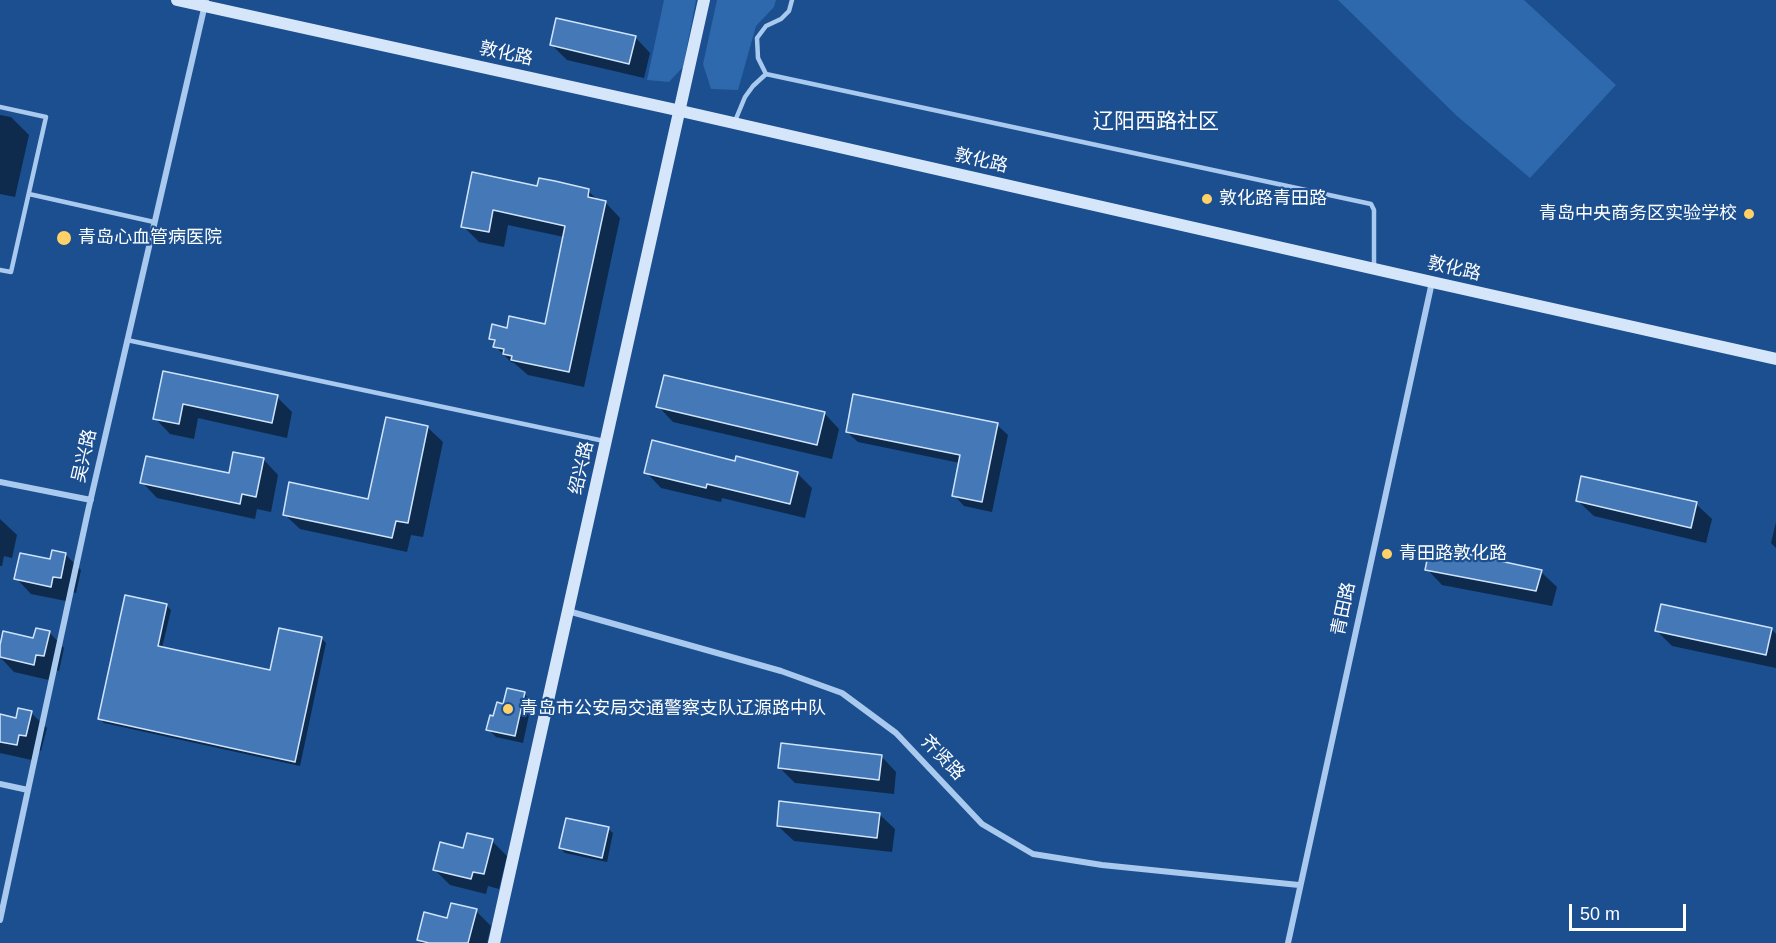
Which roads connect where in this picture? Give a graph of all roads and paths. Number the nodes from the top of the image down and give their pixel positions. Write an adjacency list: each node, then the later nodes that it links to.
1 (177, 0): 4 (main road, 敦化路)
2 (704, 0): 7 (main road, 绍兴路)
3 (792, 0): 5 (lane)
4 (205, 3): 7 (main road, 敦化路); 10 (street, 吴兴路)
5 (766, 74): 8 (lane); 11 (lane)
6 (0, 107): 9 (lane)
7 (681, 111): 8 (main road, 敦化路); 16 (main road, 绍兴路)
8 (735, 123): 11 (main road, 敦化路)
9 (29, 194): 10 (lane); 12 (lane)
10 (154, 222): 14 (street, 吴兴路)
11 (1374, 269): 13 (main road, 敦化路)
12 (0, 270)
13 (1432, 282): 15 (main road, 敦化路); 22 (street, 青田路)
14 (127, 340): 16 (lane); 18 (street, 吴兴路)
15 (1776, 359)
16 (607, 442): 19 (main road, 绍兴路)
17 (0, 482): 18 (street)
18 (91, 500): 21 (street, 吴兴路)
19 (568, 611): 22 (street, 齐贤路); 24 (main road, 绍兴路)
20 (0, 784): 21 (street)
21 (28, 790): 23 (street, 吴兴路)
22 (1299, 885): 25 (street, 青田路)
23 (0, 920)
24 (494, 943)
25 (1287, 943)

